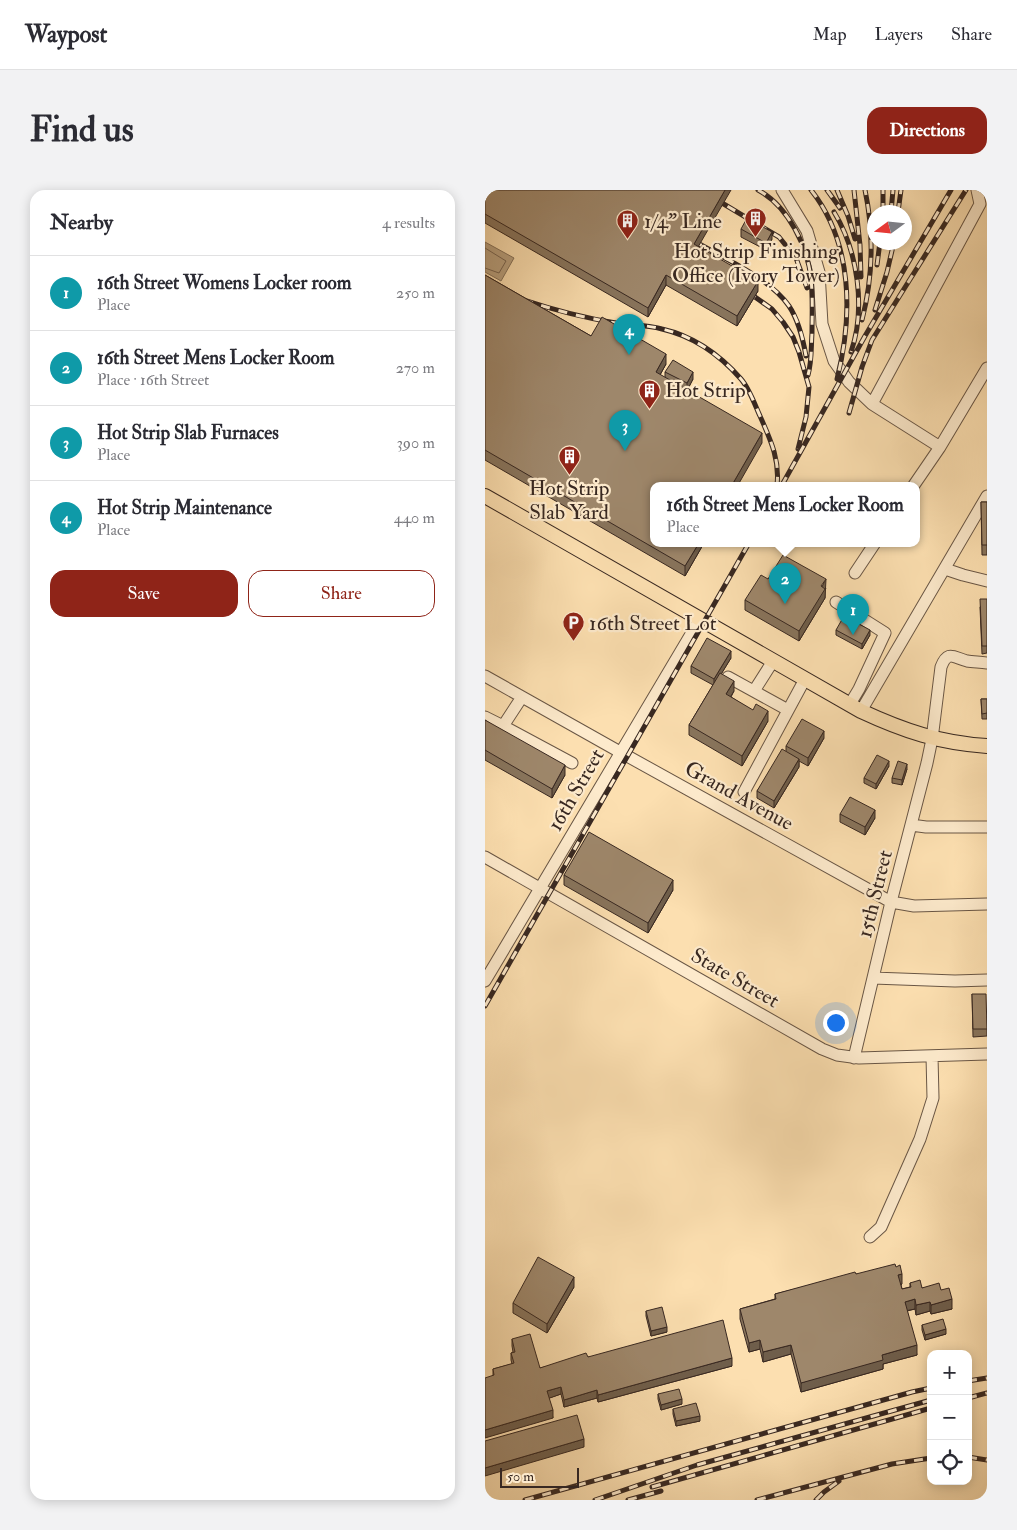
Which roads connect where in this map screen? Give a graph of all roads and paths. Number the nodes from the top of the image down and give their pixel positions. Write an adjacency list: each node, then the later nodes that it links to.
1 (782, 190): 4 (street)
2 (977, 190): 4 (street)
3 (987, 368): 5 (street)
4 (872, 404): 5 (street)
5 (940, 448): 6 (street)
6 (916, 482)
7 (485, 496): 14 (main road)
8 (987, 496): 10 (street)
9 (872, 547): 11 (street)
10 (945, 569): 12 (street); 22 (street)
11 (855, 573)
12 (987, 581)
13 (837, 602): 22 (street)
14 (700, 619): 15 (main road); 28 (street, 16th Street)
15 (773, 661): 19 (main road); 20 (street)
16 (987, 663): 26 (street, 15th Street)
17 (485, 676): 21 (street, Grand Avenue)
18 (728, 677): 20 (street)
19 (805, 679): 22 (main road); 23 (street)
20 (754, 691): 23 (street)
21 (522, 697): 25 (street); 28 (street, Grand Avenue)
22 (855, 707): 26 (main road)
23 (788, 710): 30 (street)
24 (485, 717): 25 (street)
25 (503, 726): 29 (street)
26 (932, 739): 27 (main road); 31 (street, 15th Street)
27 (987, 746)
28 (620, 752): 34 (street, 16th Street); 35 (street, Grand Avenue)
29 (572, 764)
30 (745, 792)
31 (911, 825): 32 (street); 35 (street, 15th Street)
32 (987, 827)
33 (485, 857): 34 (street, State Street)
34 (540, 888): 39 (street, 16th Street); 42 (street, State Street)
35 (891, 902): 36 (street, Grand Avenue); 37 (street, 15th Street)
36 (987, 904)
37 (873, 978): 38 (street); 42 (street, 15th Street)
38 (987, 980)
39 (485, 981)
40 (987, 1054): 41 (street, State Street)
41 (932, 1056): 42 (street, State Street); 43 (street)
42 (854, 1058)
43 (870, 1237)

